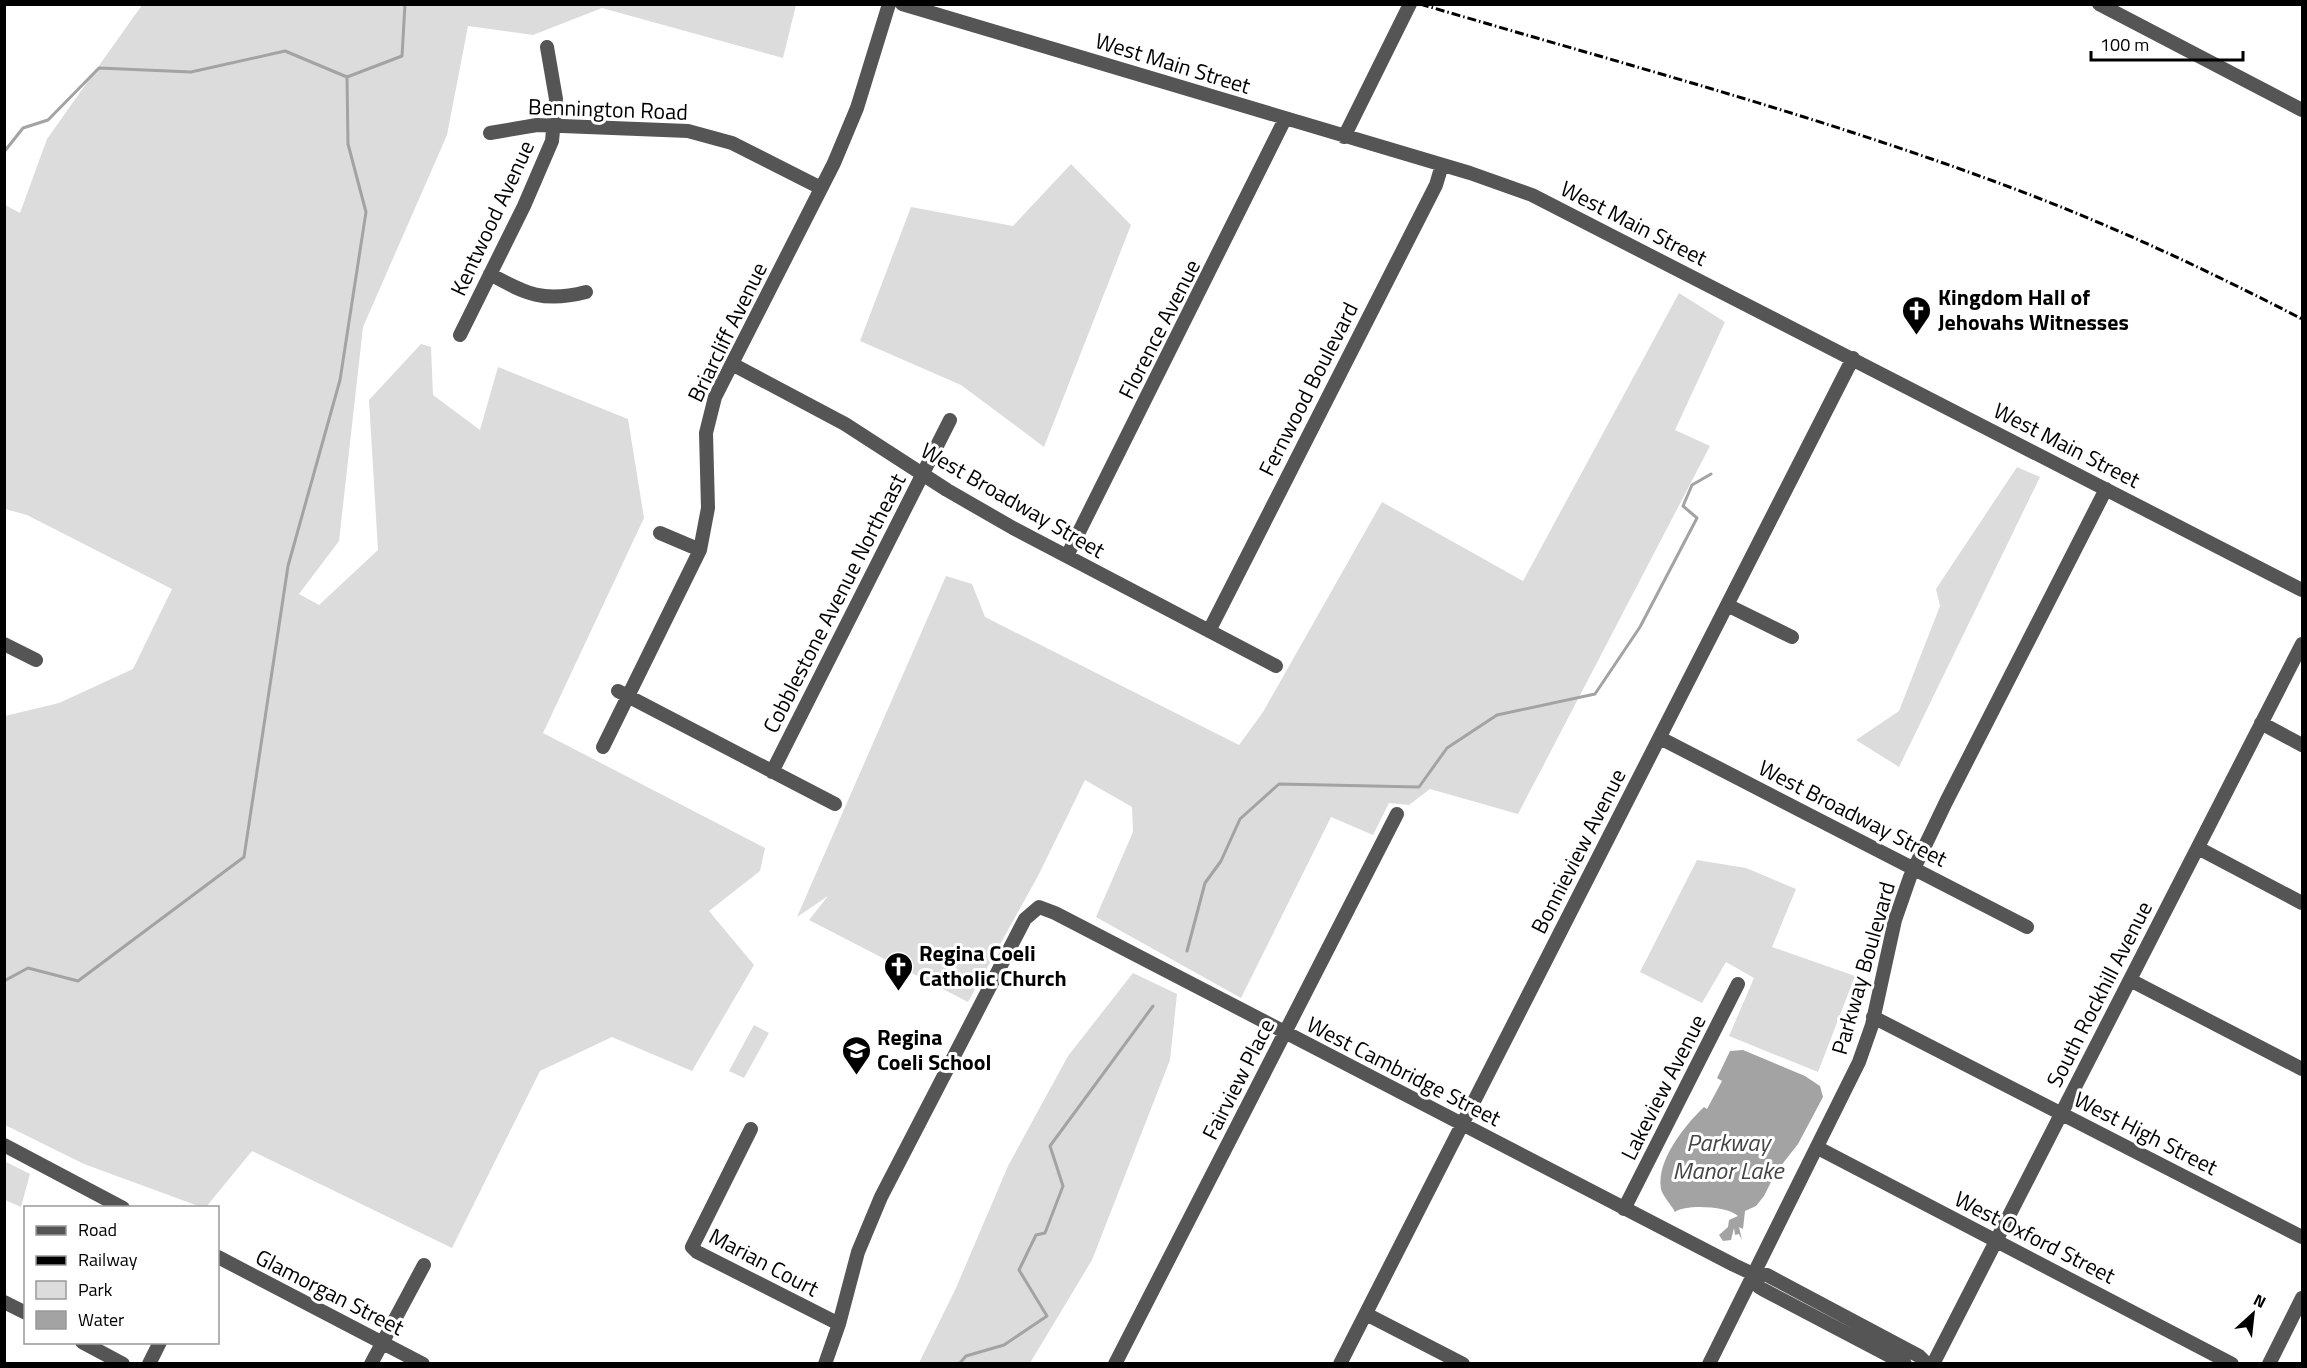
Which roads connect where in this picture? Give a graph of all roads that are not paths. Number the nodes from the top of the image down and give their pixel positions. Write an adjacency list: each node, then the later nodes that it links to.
1 (889, 4): 12 (street, Briarcliff Avenue)
2 (902, 4): 7 (street, West Main Street)
3 (1410, 4): 10 (street)
4 (2099, 4): 6 (street)
5 (547, 46): 8 (street, Kentwood Avenue)
6 (2302, 110)
7 (1286, 119): 10 (street, West Main Street); 23 (street, Florence Avenue)
8 (555, 125): 9 (street, Bennington Road); 12 (street, Bennington Road); 13 (street, Kentwood Avenue)
9 (490, 133)
10 (1344, 136): 11 (street, West Main Street)
11 (1442, 165): 16 (street, West Main Street); 26 (street, Fernwood Boulevard)
12 (821, 189): 17 (street, Briarcliff Avenue)
13 (490, 274): 14 (street); 15 (street, Kentwood Avenue)
14 (586, 292)
15 (460, 335)
16 (1853, 358): 20 (street, West Main Street); 25 (street, Bonnieview Avenue)
17 (732, 364): 19 (street, West Broadway Street); 22 (street, Briarcliff Avenue)
18 (950, 420): 19 (street, Cobblestone Avenue Northeast)
19 (923, 474): 23 (street, West Broadway Street); 37 (street, Cobblestone Avenue Northeast)
20 (2106, 489): 24 (street, West Main Street); 41 (street, Parkway Boulevard)
21 (660, 532): 22 (street)
22 (700, 550): 32 (street, Briarcliff Avenue)
23 (1067, 556): 26 (street, West Broadway Street)
24 (2302, 590)
25 (1727, 605): 27 (street); 34 (street, Bonnieview Avenue)
26 (1209, 631): 31 (street, West Broadway Street)
27 (1792, 637)
28 (4, 644): 30 (street)
29 (2302, 644): 33 (street, South Rockhill Avenue)
30 (36, 660)
31 (1276, 666)
32 (623, 693): 36 (street, Briarcliff Avenue); 37 (street)
33 (2261, 723): 35 (street); 40 (street, South Rockhill Avenue)
34 (1660, 738): 41 (street, West Broadway Street); 50 (street, Bonnieview Avenue)
35 (2302, 745)
36 (603, 747)
37 (772, 772): 38 (street)
38 (835, 804)
39 (1397, 814): 47 (street, Fairview Place)
40 (2198, 848): 42 (street); 44 (street, South Rockhill Avenue)
41 (1914, 868): 43 (street, West Broadway Street); 46 (street, Parkway Boulevard)
42 (2302, 903)
43 (2027, 927)
44 (2130, 980): 48 (street); 49 (street, South Rockhill Avenue)
45 (1738, 984): 55 (street, Lakeview Avenue)
46 (1874, 1017): 49 (street, West High Street); 53 (street, Parkway Boulevard)
47 (1285, 1033): 50 (street, West Cambridge Street); 65 (street, West Cambridge Street); 74 (street, Fairview Place)
48 (2302, 1069)
49 (2062, 1113): 56 (street, West High Street); 57 (street, South Rockhill Avenue)
50 (1462, 1125): 55 (street, West Cambridge Street); 64 (street, Bonnieview Avenue)
51 (751, 1129): 65 (street, Marian Court)
52 (4, 1145): 54 (street)
53 (1818, 1148): 57 (street, West Oxford Street); 60 (street, Parkway Boulevard)
54 (119, 1206)
55 (1624, 1209): 60 (street, West Cambridge Street)
56 (2302, 1237)
57 (1996, 1241): 80 (street, South Rockhill Avenue); 81 (street, West Oxford Street)
58 (219, 1258): 66 (street, Glamorgan Street)
59 (424, 1265): 66 (street)
60 (1753, 1274): 77 (street, Parkway Boulevard); 78 (street, West Cambridge Street); 79 (street, West Cambridge Street)
61 (2302, 1298): 82 (street)
62 (4, 1302): 63 (street)
63 (24, 1312)
64 (1366, 1314): 75 (street, Bonnieview Avenue); 76 (street)
65 (839, 1324): 73 (street)
66 (382, 1342): 71 (street); 72 (street, Glamorgan Street)
67 (86, 1344): 69 (street)
68 (159, 1344): 70 (street)
69 (123, 1364)
70 (149, 1364)
71 (371, 1364)
72 (423, 1364)
73 (825, 1364)
74 (1115, 1364)
75 (1340, 1364)
76 (1463, 1364)
77 (1709, 1364)
78 (1905, 1364)
79 (1927, 1364)
80 (1934, 1364)
81 (2232, 1364)
82 (2269, 1364)

